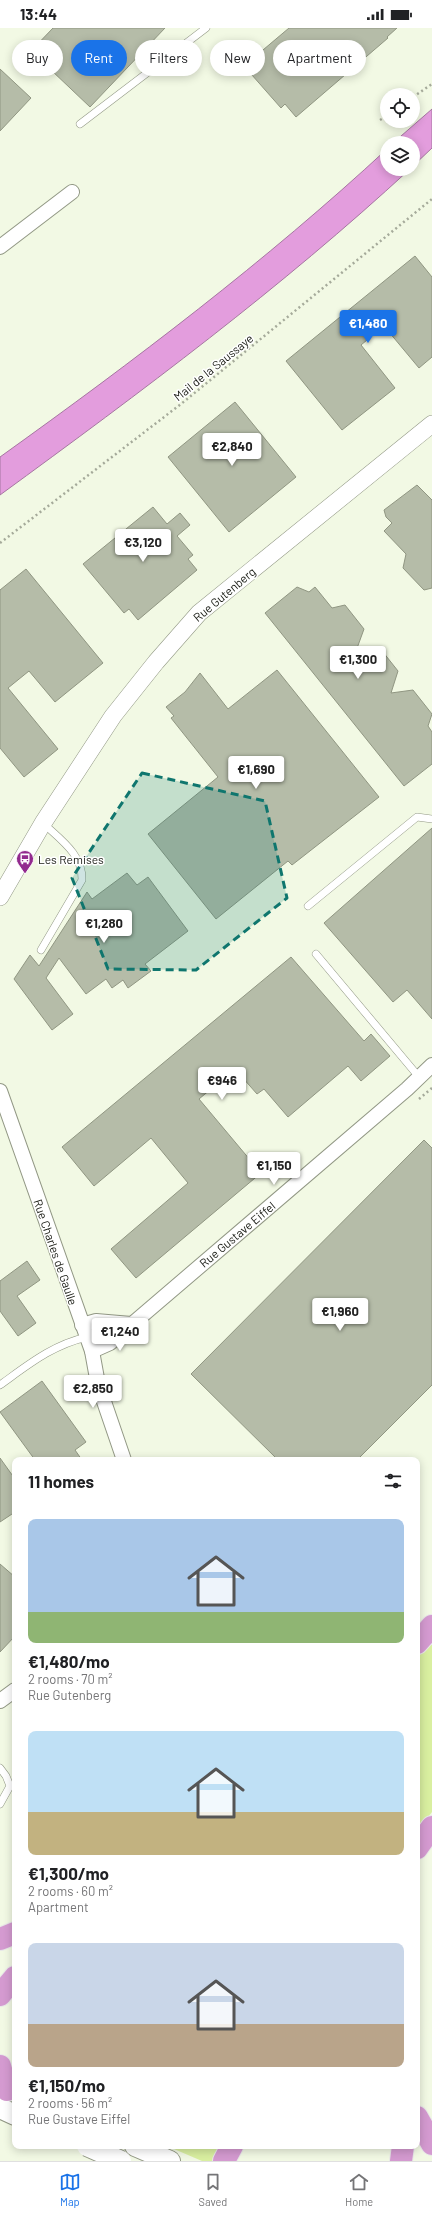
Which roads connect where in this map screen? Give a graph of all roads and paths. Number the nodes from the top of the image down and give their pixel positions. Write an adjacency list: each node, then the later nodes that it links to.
1 (206, 28): 4 (lane)
2 (432, 84): 3 (path)
3 (420, 92)
4 (80, 124)
5 (72, 192): 7 (street)
6 (432, 199): 9 (path, Mail de la Saussaye)
7 (0, 247)
8 (432, 424): 11 (street, Rue Gutenberg)
9 (0, 543)
10 (432, 819): 14 (lane)
11 (43, 824): 12 (street, Rue Gutenberg); 13 (street, Rue Gutenberg); 15 (lane)
12 (0, 881)
13 (0, 897)
14 (308, 906)
15 (41, 950)
16 (316, 954): 18 (lane)
17 (432, 1065): 18 (street, Rue Gustave Eiffel)
18 (419, 1077): 20 (street, Rue Gustave Eiffel)
19 (0, 1091): 21 (street, Rue Charles de Gaulle)
20 (130, 1324): 21 (street); 22 (street, Rue Gustave Eiffel)
21 (84, 1331): 22 (street, Rue Charles de Gaulle); 23 (lane)
22 (92, 1351): 24 (street, Rue Charles de Gaulle)
23 (0, 1385)
24 (123, 1457)
25 (432, 1626): 26 (highway)
26 (420, 1640)
27 (12, 1692): 28 (street)
28 (0, 1701)
29 (0, 1768): 30 (lane)
30 (0, 1804)
31 (12, 1934): 32 (highway)
32 (0, 1939)
33 (12, 1981): 34 (highway)
34 (0, 1995)
35 (0, 2066): 36 (highway)
36 (5, 2095): 37 (main road)
37 (12, 2109)
38 (420, 2122): 39 (highway)
39 (432, 2144)
40 (94, 2149): 46 (main road, bridge)
41 (104, 2149): 45 (highway)
42 (142, 2149): 47 (main road)
43 (230, 2149): 48 (highway)
44 (403, 2149): 49 (highway)
45 (99, 2161)
46 (121, 2161)
47 (170, 2161)
48 (224, 2161)
49 (401, 2161)

